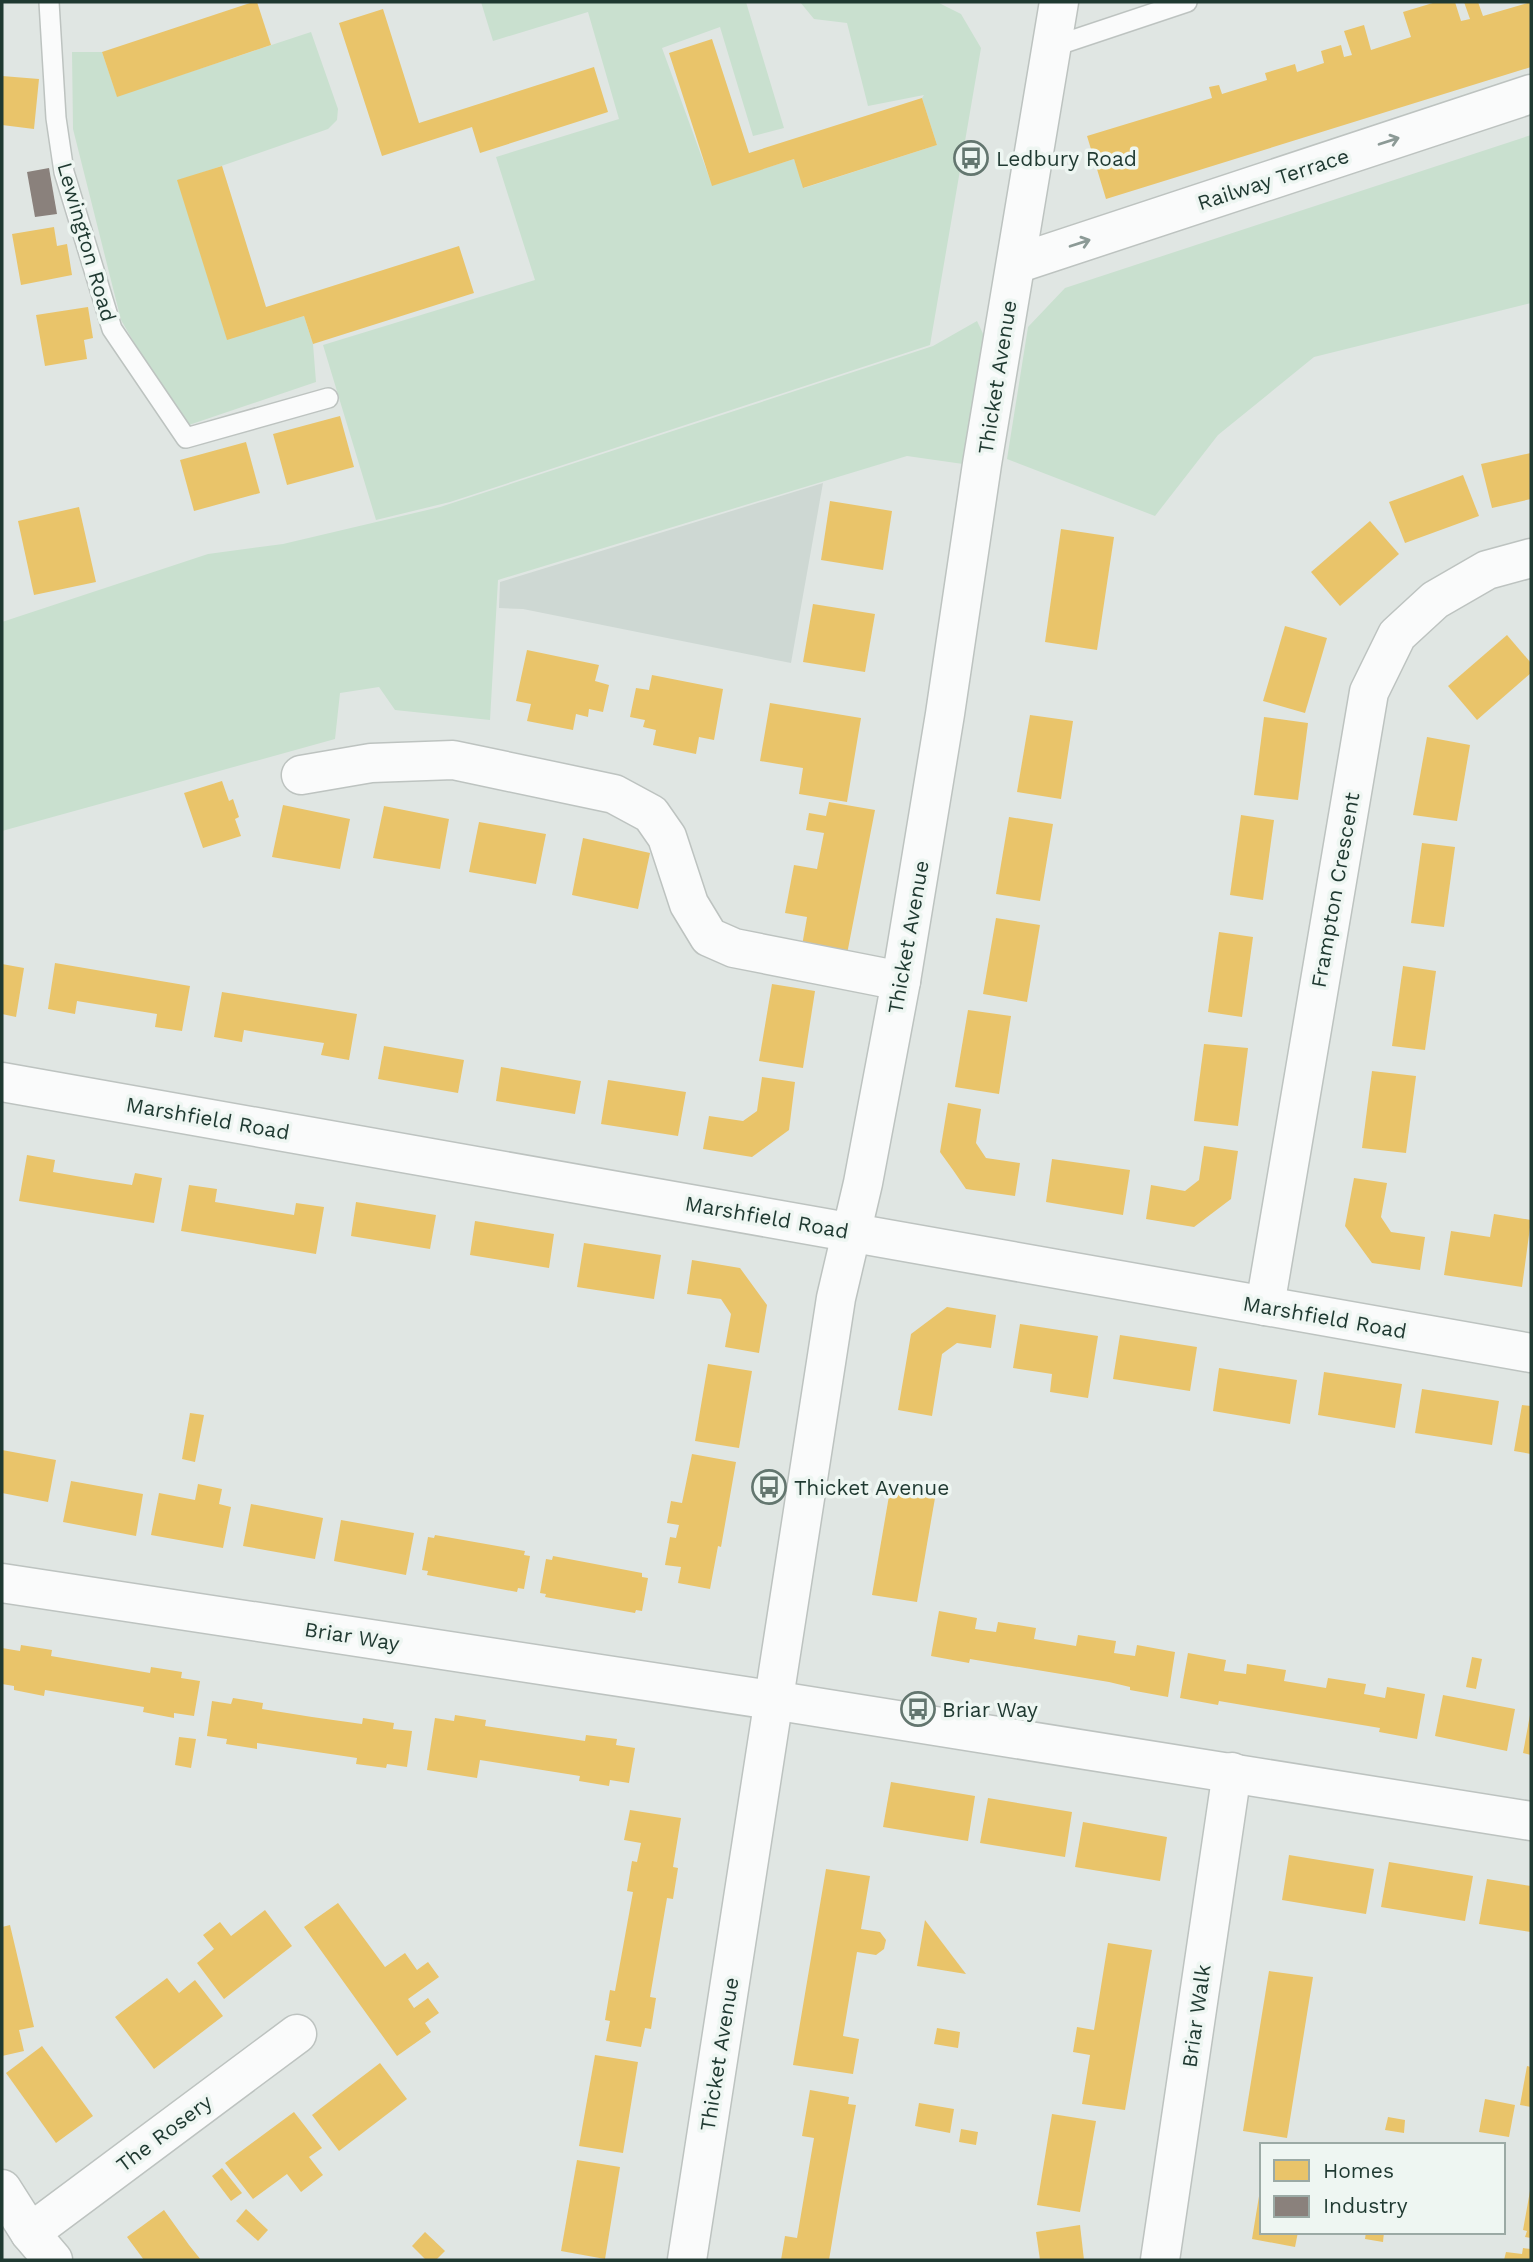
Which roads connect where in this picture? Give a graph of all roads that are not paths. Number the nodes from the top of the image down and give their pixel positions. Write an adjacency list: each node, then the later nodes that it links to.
1 (49, 2): 7 (lane, Lewington Road)
2 (1059, 2): 4 (street, Thicket Avenue)
3 (1187, 2): 4 (lane)
4 (1052, 47): 6 (street, Thicket Avenue)
5 (1531, 93): 6 (street, Railway Terrace, one-way to 5)
6 (1018, 249): 10 (street, Thicket Avenue)
7 (328, 398)
8 (1531, 558): 13 (street, Frampton Crescent)
9 (301, 775): 10 (street)
10 (901, 981): 12 (street, Thicket Avenue)
11 (2, 1082): 12 (street, Marshfield Road)
12 (850, 1231): 13 (street, Marshfield Road); 16 (street, Thicket Avenue)
13 (1265, 1306): 14 (street, Marshfield Road)
14 (1531, 1353)
15 (2, 1583): 16 (street, Briar Way)
16 (775, 1700): 17 (street, Briar Way); 22 (street, Thicket Avenue)
17 (1231, 1772): 18 (street, Briar Way); 23 (street, Briar Walk)
18 (1531, 1821)
19 (297, 2034): 21 (street, The Rosery)
20 (2, 2189): 21 (street)
21 (41, 2247)
22 (687, 2260)
23 (1160, 2260)

